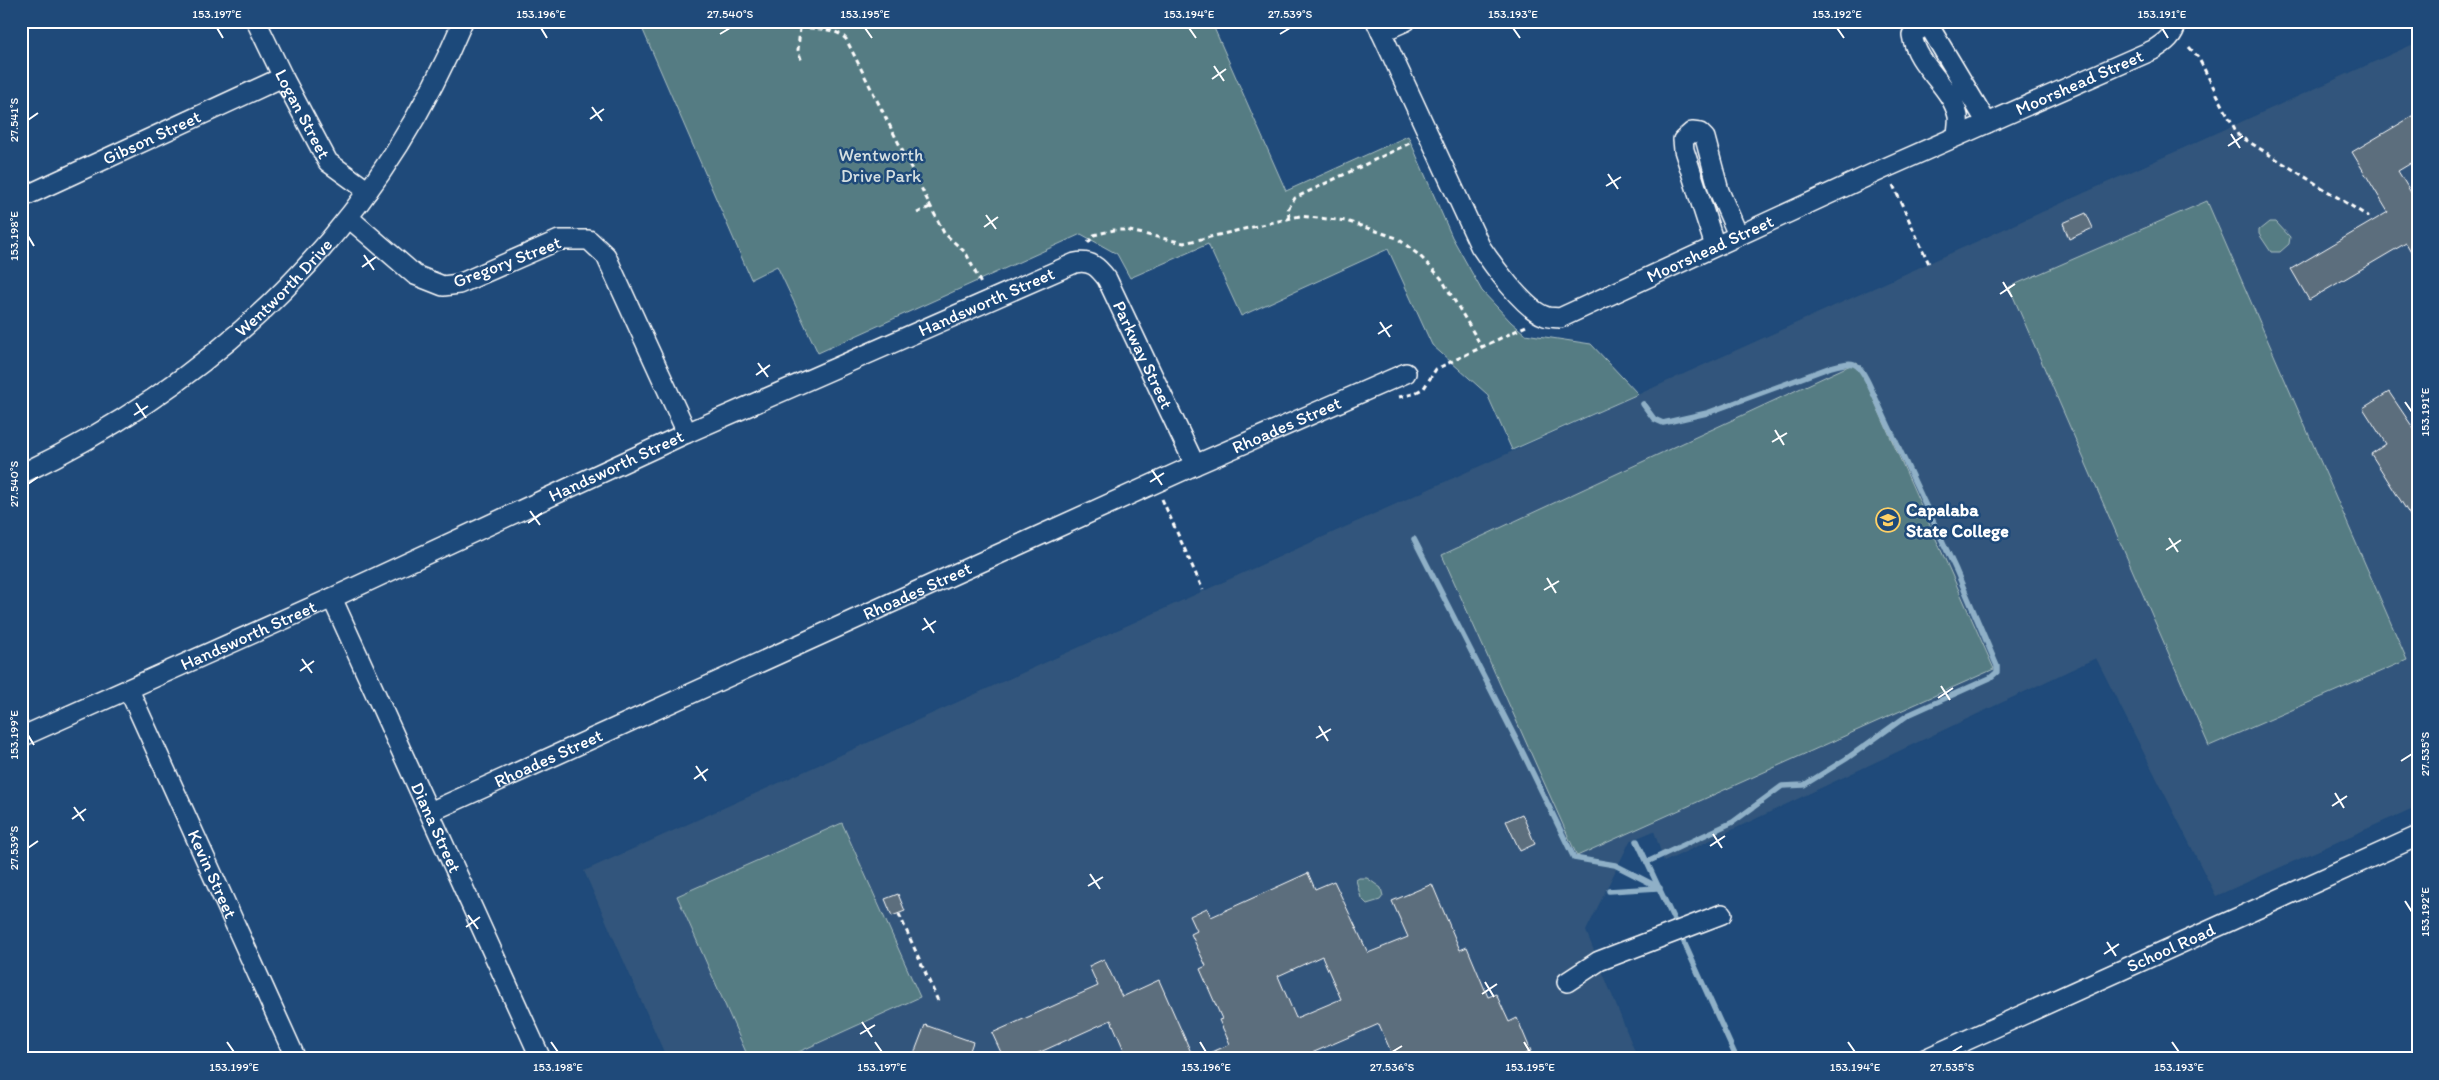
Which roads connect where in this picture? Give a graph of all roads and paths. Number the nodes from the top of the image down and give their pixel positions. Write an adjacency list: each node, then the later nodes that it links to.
1 (256, 21): 10 (street, Logan Street)
2 (463, 21): 15 (street, Wentworth Drive)
3 (784, 21): 7 (path)
4 (1406, 21): 6 (street)
5 (2177, 21): 11 (street, Moorshead Street)
6 (1379, 27): 12 (street, Moorshead Street)
7 (800, 28): 9 (path); 17 (path)
8 (2189, 48): 19 (path)
9 (802, 62)
10 (283, 77): 15 (street, Logan Street); 16 (street, Gibson Street)
11 (1987, 123): 13 (street, Moorshead Street); 13 (street)
12 (1428, 132): 21 (path); 24 (street, Moorshead Street)
13 (1957, 136): 22 (street, Moorshead Street)
14 (1893, 185): 26 (path)
15 (368, 192): 20 (street, Wentworth Drive)
16 (21, 198)
17 (930, 207): 18 (path); 27 (path)
18 (918, 213)
19 (2369, 217)
20 (349, 218): 30 (street, Gregory Street); 32 (street, Wentworth Drive)
21 (1289, 218): 23 (path); 28 (path)
22 (1738, 235): 24 (street, Moorshead Street); 24 (street)
23 (1088, 243)
24 (1715, 246)
25 (1075, 263): 30 (street, Handsworth Street); 31 (street, Parkway Street)
26 (1930, 266)
27 (981, 285)
28 (1482, 347)
29 (1406, 373): 31 (street, Rhoades Street)
30 (687, 433): 35 (street, Handsworth Street)
31 (1195, 465): 38 (street, Rhoades Street)
32 (21, 474)
33 (1162, 499): 34 (path)
34 (1203, 590)
35 (332, 598): 36 (street, Handsworth Street); 38 (street, Diana Street)
36 (129, 690): 37 (street, Handsworth Street); 44 (street, Kevin Street)
37 (21, 736)
38 (430, 812): 45 (street, Diana Street)
39 (2418, 836): 46 (street, School Road)
40 (899, 914): 43 (path)
41 (1722, 914): 42 (street)
42 (1568, 982)
43 (938, 1002)
44 (296, 1059)
45 (541, 1059)
46 (1925, 1059)

